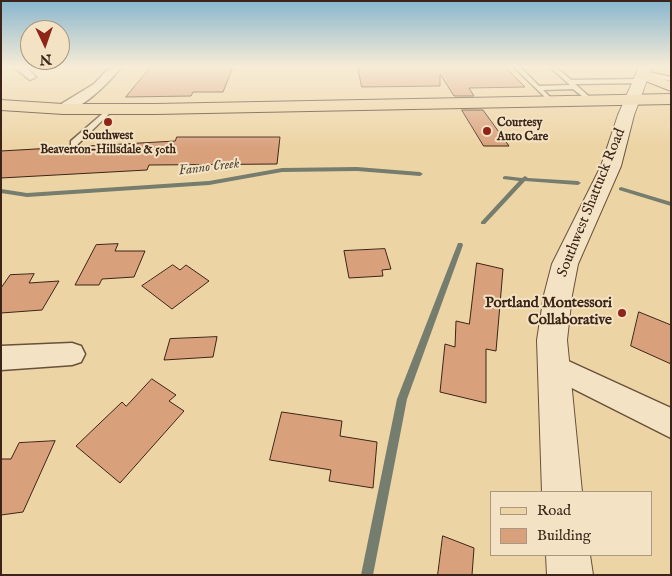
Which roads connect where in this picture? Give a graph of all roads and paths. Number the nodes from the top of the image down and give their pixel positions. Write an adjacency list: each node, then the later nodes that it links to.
1 (87, 94): 10 (street)
2 (543, 94): 8 (lane)
3 (583, 94): 7 (lane)
4 (635, 94): 6 (street, Southwest Shattuck Road)
5 (671, 99): 6 (main road)
6 (633, 100): 7 (main road); 15 (street, Southwest Shattuck Road)
7 (591, 101): 8 (main road)
8 (552, 102): 11 (main road)
9 (1, 105): 10 (main road)
10 (63, 109): 11 (main road)
11 (110, 110): 12 (lane)
12 (74, 143)
13 (72, 354): 14 (street)
14 (1, 358)
15 (553, 366): 16 (street); 17 (street, Southwest Shattuck Road)
16 (671, 423)
17 (562, 491)
18 (568, 556): 19 (street)
19 (570, 575)

